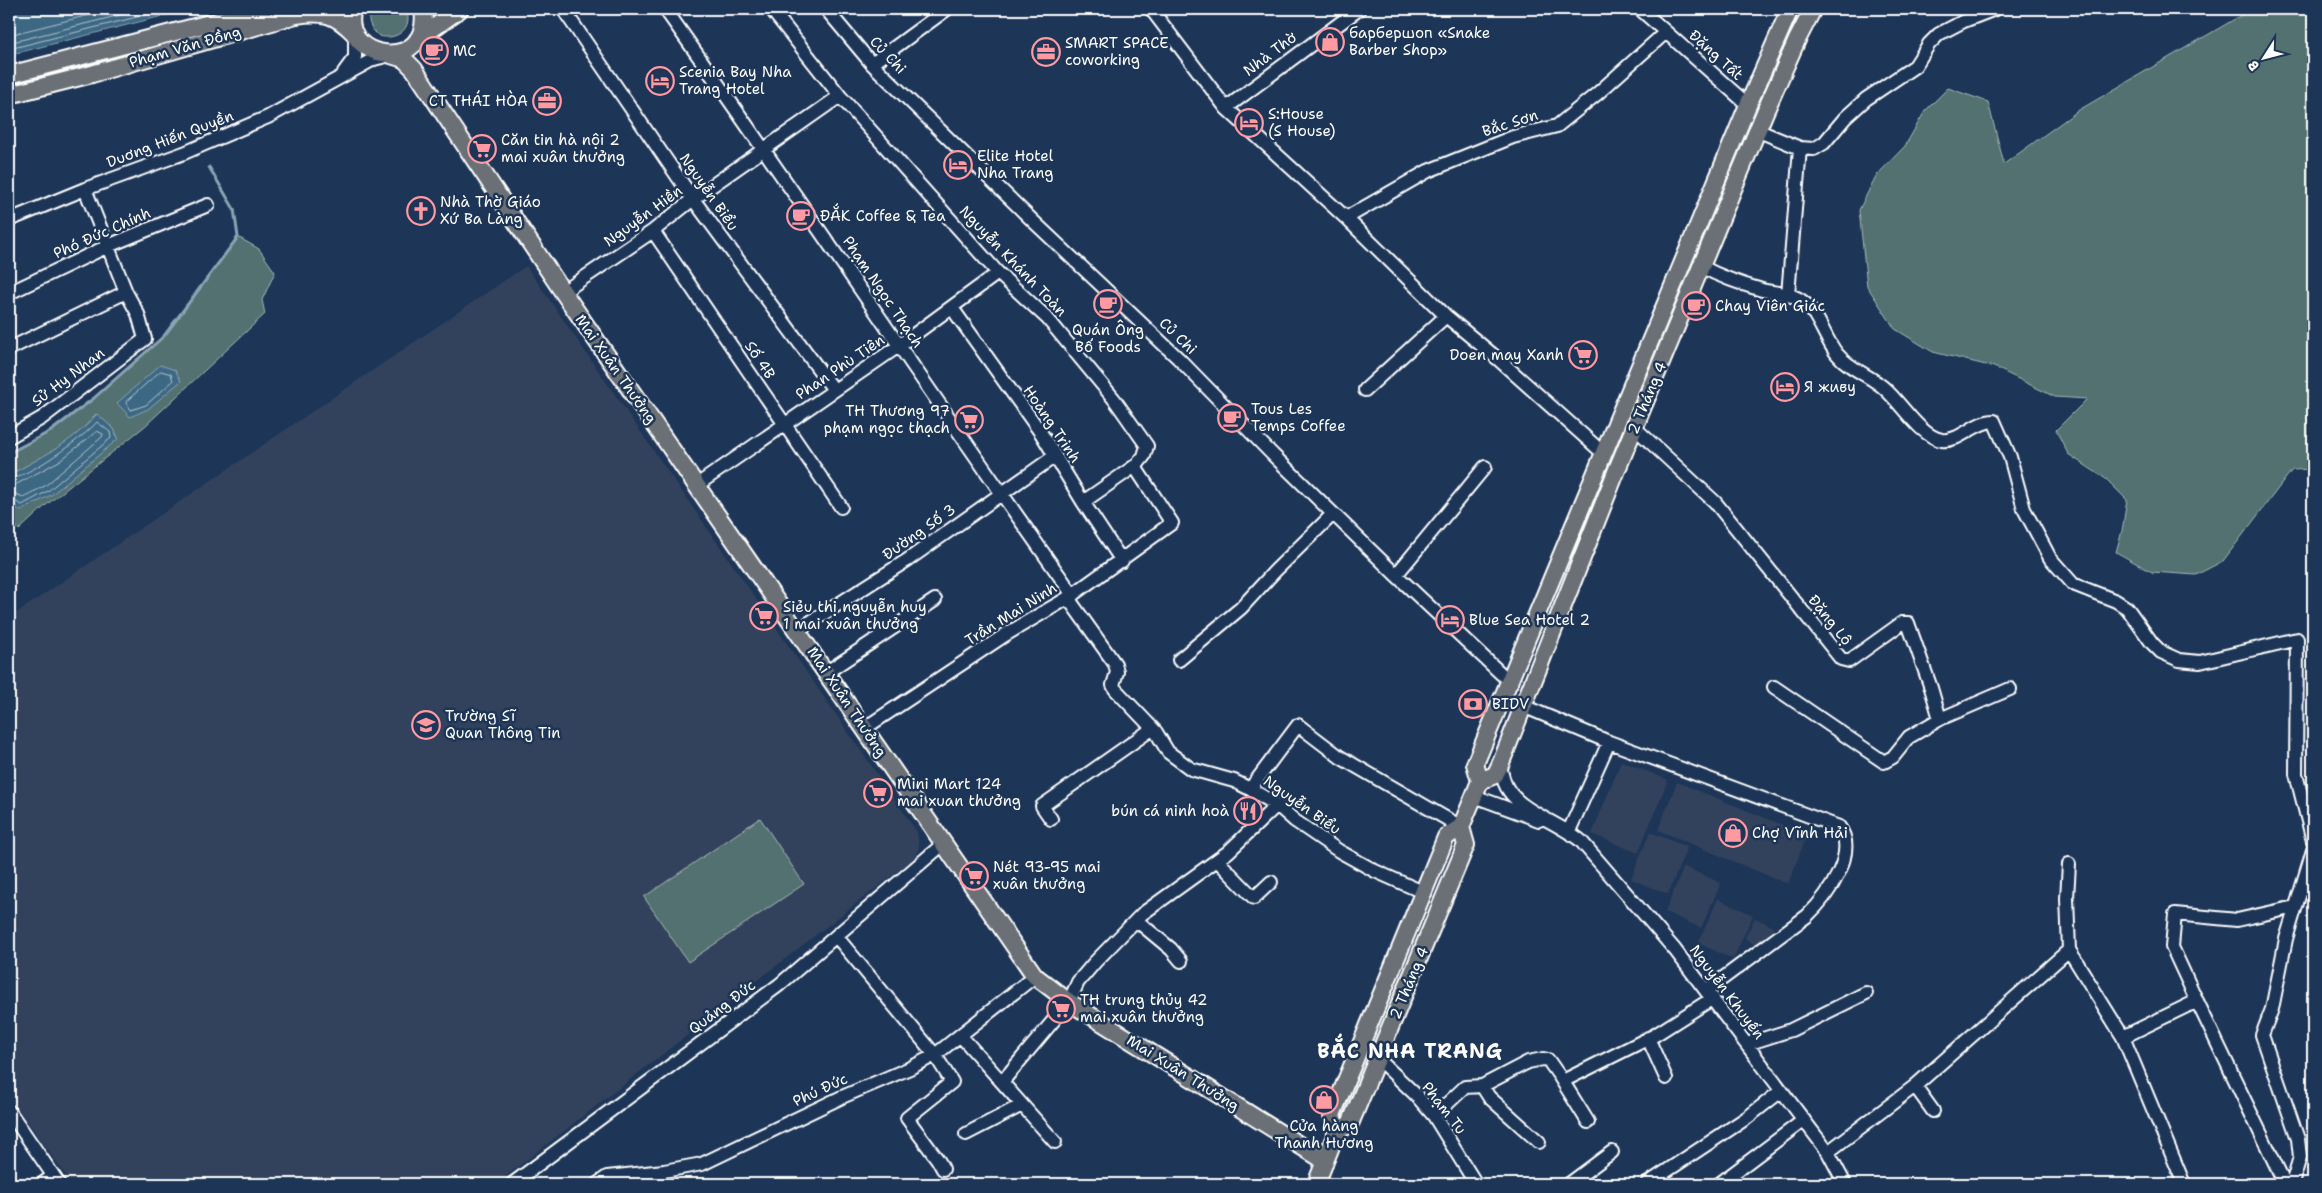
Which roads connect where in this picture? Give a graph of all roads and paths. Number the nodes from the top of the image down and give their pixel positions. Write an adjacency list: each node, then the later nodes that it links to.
1 (264, 9): 22 (main road, Phạm Văn Đồng)
2 (353, 9): 17 (main road)
3 (423, 9): 18 (main road)
4 (460, 9): 18 (main road)
5 (564, 9): 33 (street, Nguyễn Biểu)
6 (665, 9): 31 (street, Phạm Ngọc Thạch)
7 (771, 9): 25 (street, Nguyễn Khánh Toàn)
8 (826, 9): 20 (street, Củ Chi)
9 (947, 9): 20 (street)
10 (1151, 9): 27 (street)
11 (1359, 9): 27 (street, Nhà Thờ)
12 (1640, 9): 16 (street, Đặng Tất)
13 (1790, 9): 26 (main road, 2 Tháng 4)
14 (1813, 9): 28 (main road, 2 Tháng 4)
15 (1995, 9): 30 (street)
16 (1666, 32): 26 (street, Đặng Tất); 35 (street, Bắc Sơn)
17 (355, 34): 19 (main road, Phạm Văn Đồng); 23 (street, Duơng Hiến Quyền); 24 (main road, Phạm Văn Đồng)
18 (418, 39): 19 (main road); 21 (main road)
19 (390, 55): 21 (main road, Mai Xuân Thưởng); 23 (street, Duơng Hiến Quyền)
20 (872, 64): 63 (street, Củ Chi)
21 (414, 70): 42 (main road, Mai Xuân Thưởng)
22 (9, 75)
23 (339, 77): 32 (street, Duơng Hiến Quyền)
24 (9, 95)
25 (840, 96): 31 (street, Nguyễn Hiền); 40 (street, Nguyễn Khánh Toàn)
26 (1748, 105): 28 (main road); 54 (main road, 2 Tháng 4)
27 (1226, 108): 35 (street)
28 (1765, 112): 29 (main road, 2 Tháng 4)
29 (1758, 131): 30 (street); 39 (main road, 2 Tháng 4)
30 (1800, 148): 44 (street)
31 (766, 150): 33 (street, Nguyễn Hiền); 47 (street, Phạm Ngọc Thạch)
32 (84, 189): 36 (street, Duơng Hiến Quyền); 38 (street)
33 (693, 199): 37 (street, Nguyễn Hiền); 49 (street, Nguyễn Biểu)
34 (208, 205): 38 (street, Phó Đức Chính)
35 (1346, 218): 46 (street)
36 (9, 220)
37 (653, 231): 42 (street, Nguyễn Hiền); 51 (street, Số 4B)
38 (108, 246): 41 (street); 43 (street, Phó Đức Chính)
39 (1702, 267): 44 (street); 52 (main road, 2 Tháng 4)
40 (998, 273): 45 (street, Phan Phù Tiên); 56 (street, Nguyễn Khánh Toàn)
41 (126, 292): 48 (street); 53 (street, Sử Hy Nhan)
42 (563, 292): 59 (main road, Mai Xuân Thưởng)
43 (9, 294)
44 (1788, 295): 87 (street)
45 (952, 308): 47 (street, Phan Phù Tiên); 55 (street, Hoàng Trinh)
46 (1446, 316): 50 (street); 54 (street)
47 (900, 345): 49 (street, Phan Phù Tiên); 60 (street, Phạm Ngọc Thạch)
48 (9, 349)
49 (834, 390): 51 (street, Phan Phù Tiên)
50 (1366, 390)
51 (785, 425): 59 (street, Phan Phù Tiên); 62 (street, Số 4B)
52 (1635, 428): 57 (main road, 2 Tháng 4); 75 (street, Đặng Lộ)
53 (9, 437)
54 (1603, 453): 57 (main road); 71 (main road, 2 Tháng 4)
55 (1055, 456): 60 (street, Đường Số 3); 61 (street, Hoàng Trinh)
56 (1135, 466): 61 (street); 64 (street, Trần Mai Ninh)
57 (1618, 466): 74 (main road, 2 Tháng 4)
58 (1485, 467): 65 (street)
59 (697, 485): 68 (main road, Mai Xuân Thưởng)
60 (1001, 494): 66 (street, Phạm Ngọc Thạch); 68 (street, Đường Số 3)
61 (1083, 502): 64 (street, Hoàng Trinh)
62 (841, 507)
63 (1333, 514): 65 (street, Củ Chi); 69 (street)
64 (1122, 561): 66 (street, Trần Mai Ninh)
65 (1396, 575): 71 (street, Củ Chi)
66 (1070, 597): 76 (street, Trần Mai Ninh); 77 (street, Nguyễn Biểu)
67 (935, 600): 70 (street)
68 (798, 630): 70 (main road, Mai Xuân Thưởng)
69 (1179, 660)
70 (827, 672): 76 (main road, Mai Xuân Thưởng)
71 (1511, 683): 80 (main road, 2 Tháng 4)
72 (1774, 687): 75 (street)
73 (2010, 689): 75 (street)
74 (1524, 706): 78 (street); 79 (main road, 2 Tháng 4)
75 (1940, 719)
76 (865, 728): 88 (main road, Mai Xuân Thưởng)
77 (1152, 728): 81 (street, Nguyễn Biểu); 84 (street)
78 (1609, 742): 86 (street); 101 (street)
79 (1500, 765): 80 (main road, 2 Tháng 4); 86 (street, Nguyễn Khuyến)
80 (1480, 781): 82 (main road, 2 Tháng 4)
81 (1250, 789): 83 (street, Nguyễn Biểu); 85 (street)
82 (1474, 796): 85 (main road, 2 Tháng 4); 86 (street, Nguyễn Khuyến)
83 (1277, 805): 90 (street); 93 (street, Nguyễn Biểu)
84 (1051, 819)
85 (1461, 827): 93 (main road, 2 Tháng 4); 109 (main road, 2 Tháng 4)
86 (1569, 832): 101 (street, Nguyễn Khuyến)
87 (2313, 841)
88 (943, 844): 96 (street, Quảng Đức); 99 (main road, Mai Xuân Thưởng)
89 (2313, 850): 94 (street)
90 (1217, 860): 92 (street); 95 (street)
91 (2069, 864): 97 (street)
92 (1271, 882)
93 (1425, 893): 122 (main road, 2 Tháng 4)
94 (2295, 907): 102 (street); 142 (street)
95 (1136, 920): 98 (street); 103 (street)
96 (836, 936): 108 (street); 132 (street, Quảng Đức)
97 (2069, 950): 105 (street); 114 (street)
98 (1181, 961)
99 (1035, 976): 103 (main road, Mai Xuân Thưởng); 104 (street, Phú Đức)
100 (1866, 993): 107 (street)
101 (1710, 994): 106 (street); 107 (street, Nguyễn Khuyến)
102 (2197, 1001): 105 (street); 141 (street)
103 (1069, 1002): 112 (street); 128 (main road, Mai Xuân Thưởng)
104 (960, 1035): 108 (street, Phú Đức); 112 (street)
105 (2123, 1037): 140 (street)
106 (1648, 1038): 110 (street); 111 (street)
107 (1747, 1044): 115 (street, Nguyễn Khuyến)
108 (935, 1055): 129 (street); 133 (street, Phú Đức)
109 (1377, 1058): 119 (street, Phạm Tu); 122 (main road, 2 Tháng 4)
110 (1666, 1078)
111 (1563, 1081): 113 (street); 121 (street)
112 (1002, 1082): 116 (street)
113 (1482, 1086): 119 (street); 125 (street)
114 (1915, 1086): 117 (street); 127 (street)
115 (1781, 1091): 120 (street, Nguyễn Khuyến); 137 (street)
116 (1022, 1105): 123 (street); 124 (street)
117 (1932, 1111)
118 (9, 1112): 130 (street)
119 (1434, 1116): 135 (street, Phạm Tu)
120 (1804, 1120): 127 (street, Nguyễn Khuyến); 138 (street)
121 (1588, 1122)
122 (1336, 1131): 128 (main road, 2 Tháng 4)
123 (966, 1134)
124 (1055, 1142)
125 (1539, 1142)
126 (1612, 1152): 136 (street)
127 (1828, 1152): 139 (street, Nguyễn Khuyến)
128 (1325, 1161): 134 (main road, 2 Tháng 4)
129 (943, 1169)
130 (56, 1180): 131 (street)
131 (42, 1184)
132 (512, 1184)
133 (597, 1184)
134 (1316, 1184)
135 (1476, 1184)
136 (1569, 1184)
137 (1647, 1184)
138 (1719, 1184)
139 (1845, 1184)
140 (2184, 1184)
141 (2285, 1184)
142 (2292, 1184)

